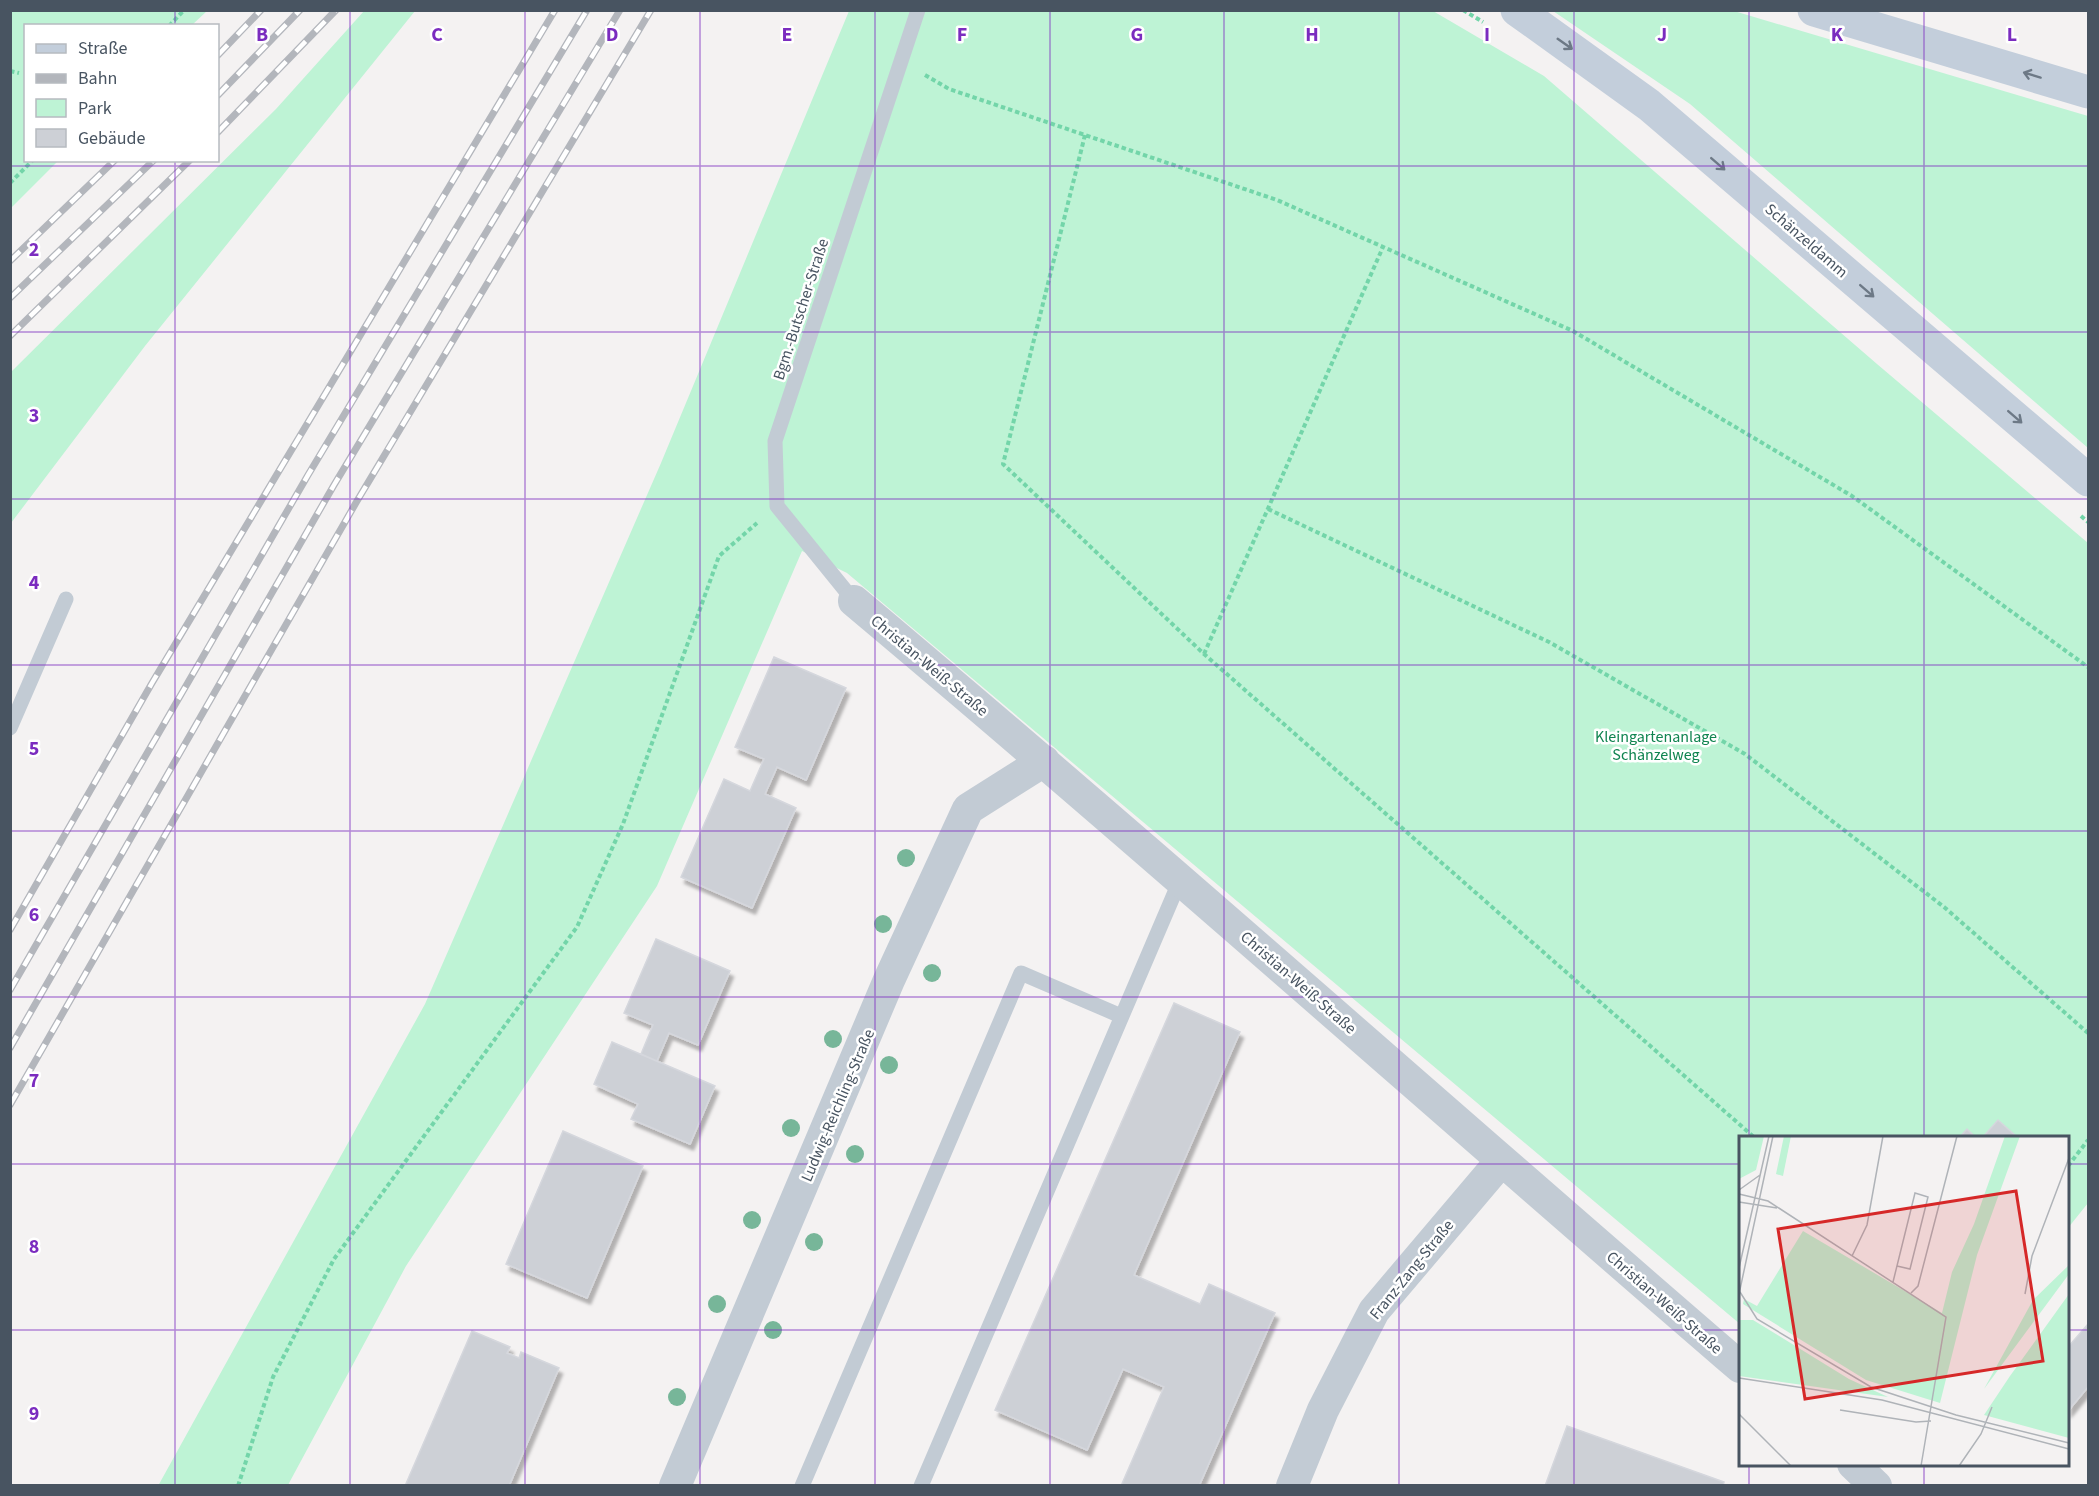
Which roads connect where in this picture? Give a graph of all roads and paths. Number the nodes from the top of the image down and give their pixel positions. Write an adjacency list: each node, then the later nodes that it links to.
1 (184, 10): 5 (path)
2 (918, 10): 15 (lane, Bgm.-Butscher-Straße)
3 (1517, 10): 14 (main road, Schänzeldamm, one-way to 14)
4 (1814, 10): 9 (main road, one-way to 4)
5 (171, 24)
6 (10, 71): 7 (path)
7 (19, 73)
8 (949, 89): 10 (path)
9 (2088, 92)
10 (1085, 135): 13 (path); 19 (path)
11 (31, 162): 12 (path)
12 (10, 183)
13 (1383, 247): 16 (path); 20 (path)
14 (2088, 480)
15 (777, 506): 18 (lane); 32 (path)
16 (1268, 509): 19 (path); 25 (path)
17 (66, 599): 21 (lane)
18 (854, 602): 22 (street, Christian-Weiß-Straße)
19 (1204, 654): 26 (path)
20 (2088, 667)
21 (10, 728)
22 (1044, 761): 23 (street, Christian-Weiß-Straße); 33 (street, Ludwig-Reichling-Straße)
23 (1180, 878): 24 (lane); 28 (street, Christian-Weiß-Straße)
24 (1121, 1016): 34 (lane); 35 (lane)
25 (2088, 1033)
26 (1754, 1136)
27 (2088, 1140): 29 (path)
28 (1501, 1161): 30 (street, Christian-Weiß-Straße); 36 (street, Franz-Zang-Straße)
29 (2069, 1164)
30 (1739, 1365)
31 (1855, 1466): 37 (street)
32 (238, 1485)
33 (675, 1485)
34 (802, 1485)
35 (921, 1485)
36 (1292, 1485)
37 (1876, 1485)

